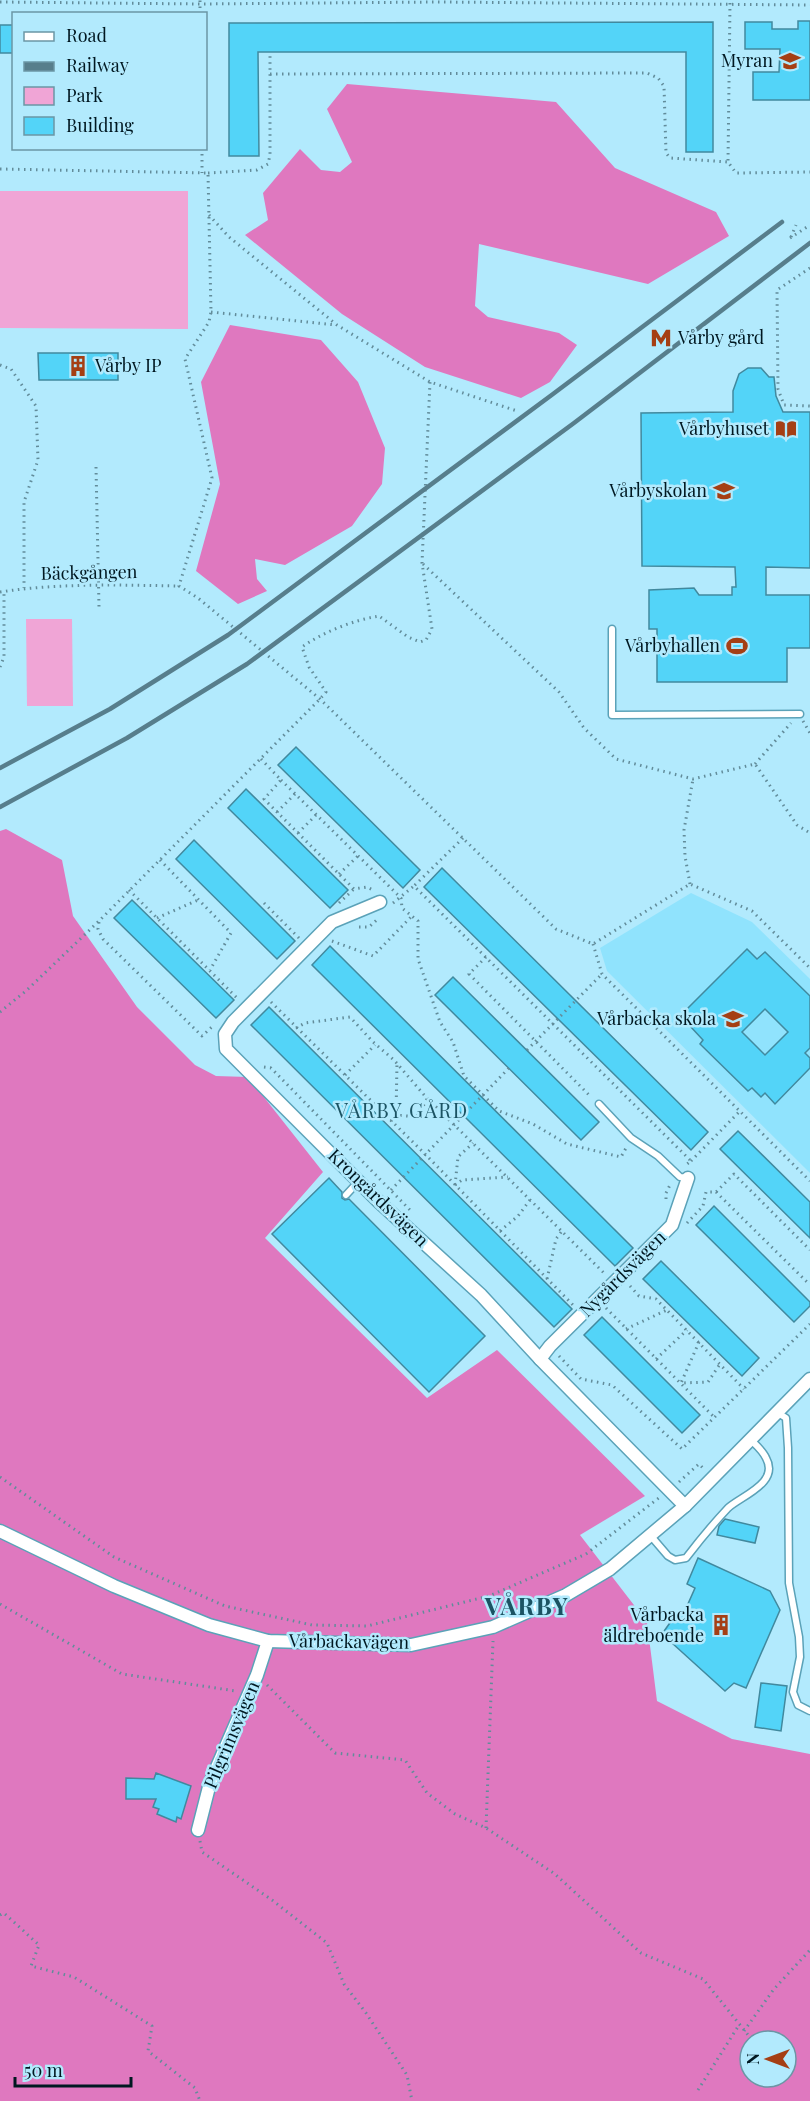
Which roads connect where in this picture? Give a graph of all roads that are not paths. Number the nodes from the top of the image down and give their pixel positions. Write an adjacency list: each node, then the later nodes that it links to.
1 (612, 629): 2 (lane)
2 (800, 714)
3 (382, 903): 6 (street, Krongårdsvägen)
4 (599, 1104): 5 (lane)
5 (688, 1178): 8 (street, Nygårdsvägen)
6 (359, 1181): 7 (lane); 8 (street, Krongårdsvägen)
7 (346, 1195)
8 (540, 1359): 12 (street, Krongårdsvägen)
9 (810, 1379): 10 (street, Vårbackavägen)
10 (778, 1413): 11 (street, Vårbackavägen); 16 (lane)
11 (751, 1440): 12 (street, Vårbackavägen); 14 (lane)
12 (685, 1506): 14 (street, Vårbackavägen)
13 (0, 1531): 15 (street, Vårbackavägen)
14 (650, 1535): 15 (street, Vårbackavägen)
15 (268, 1641): 17 (street, Pilgrimsvägen)
16 (810, 1711)
17 (198, 1830)

